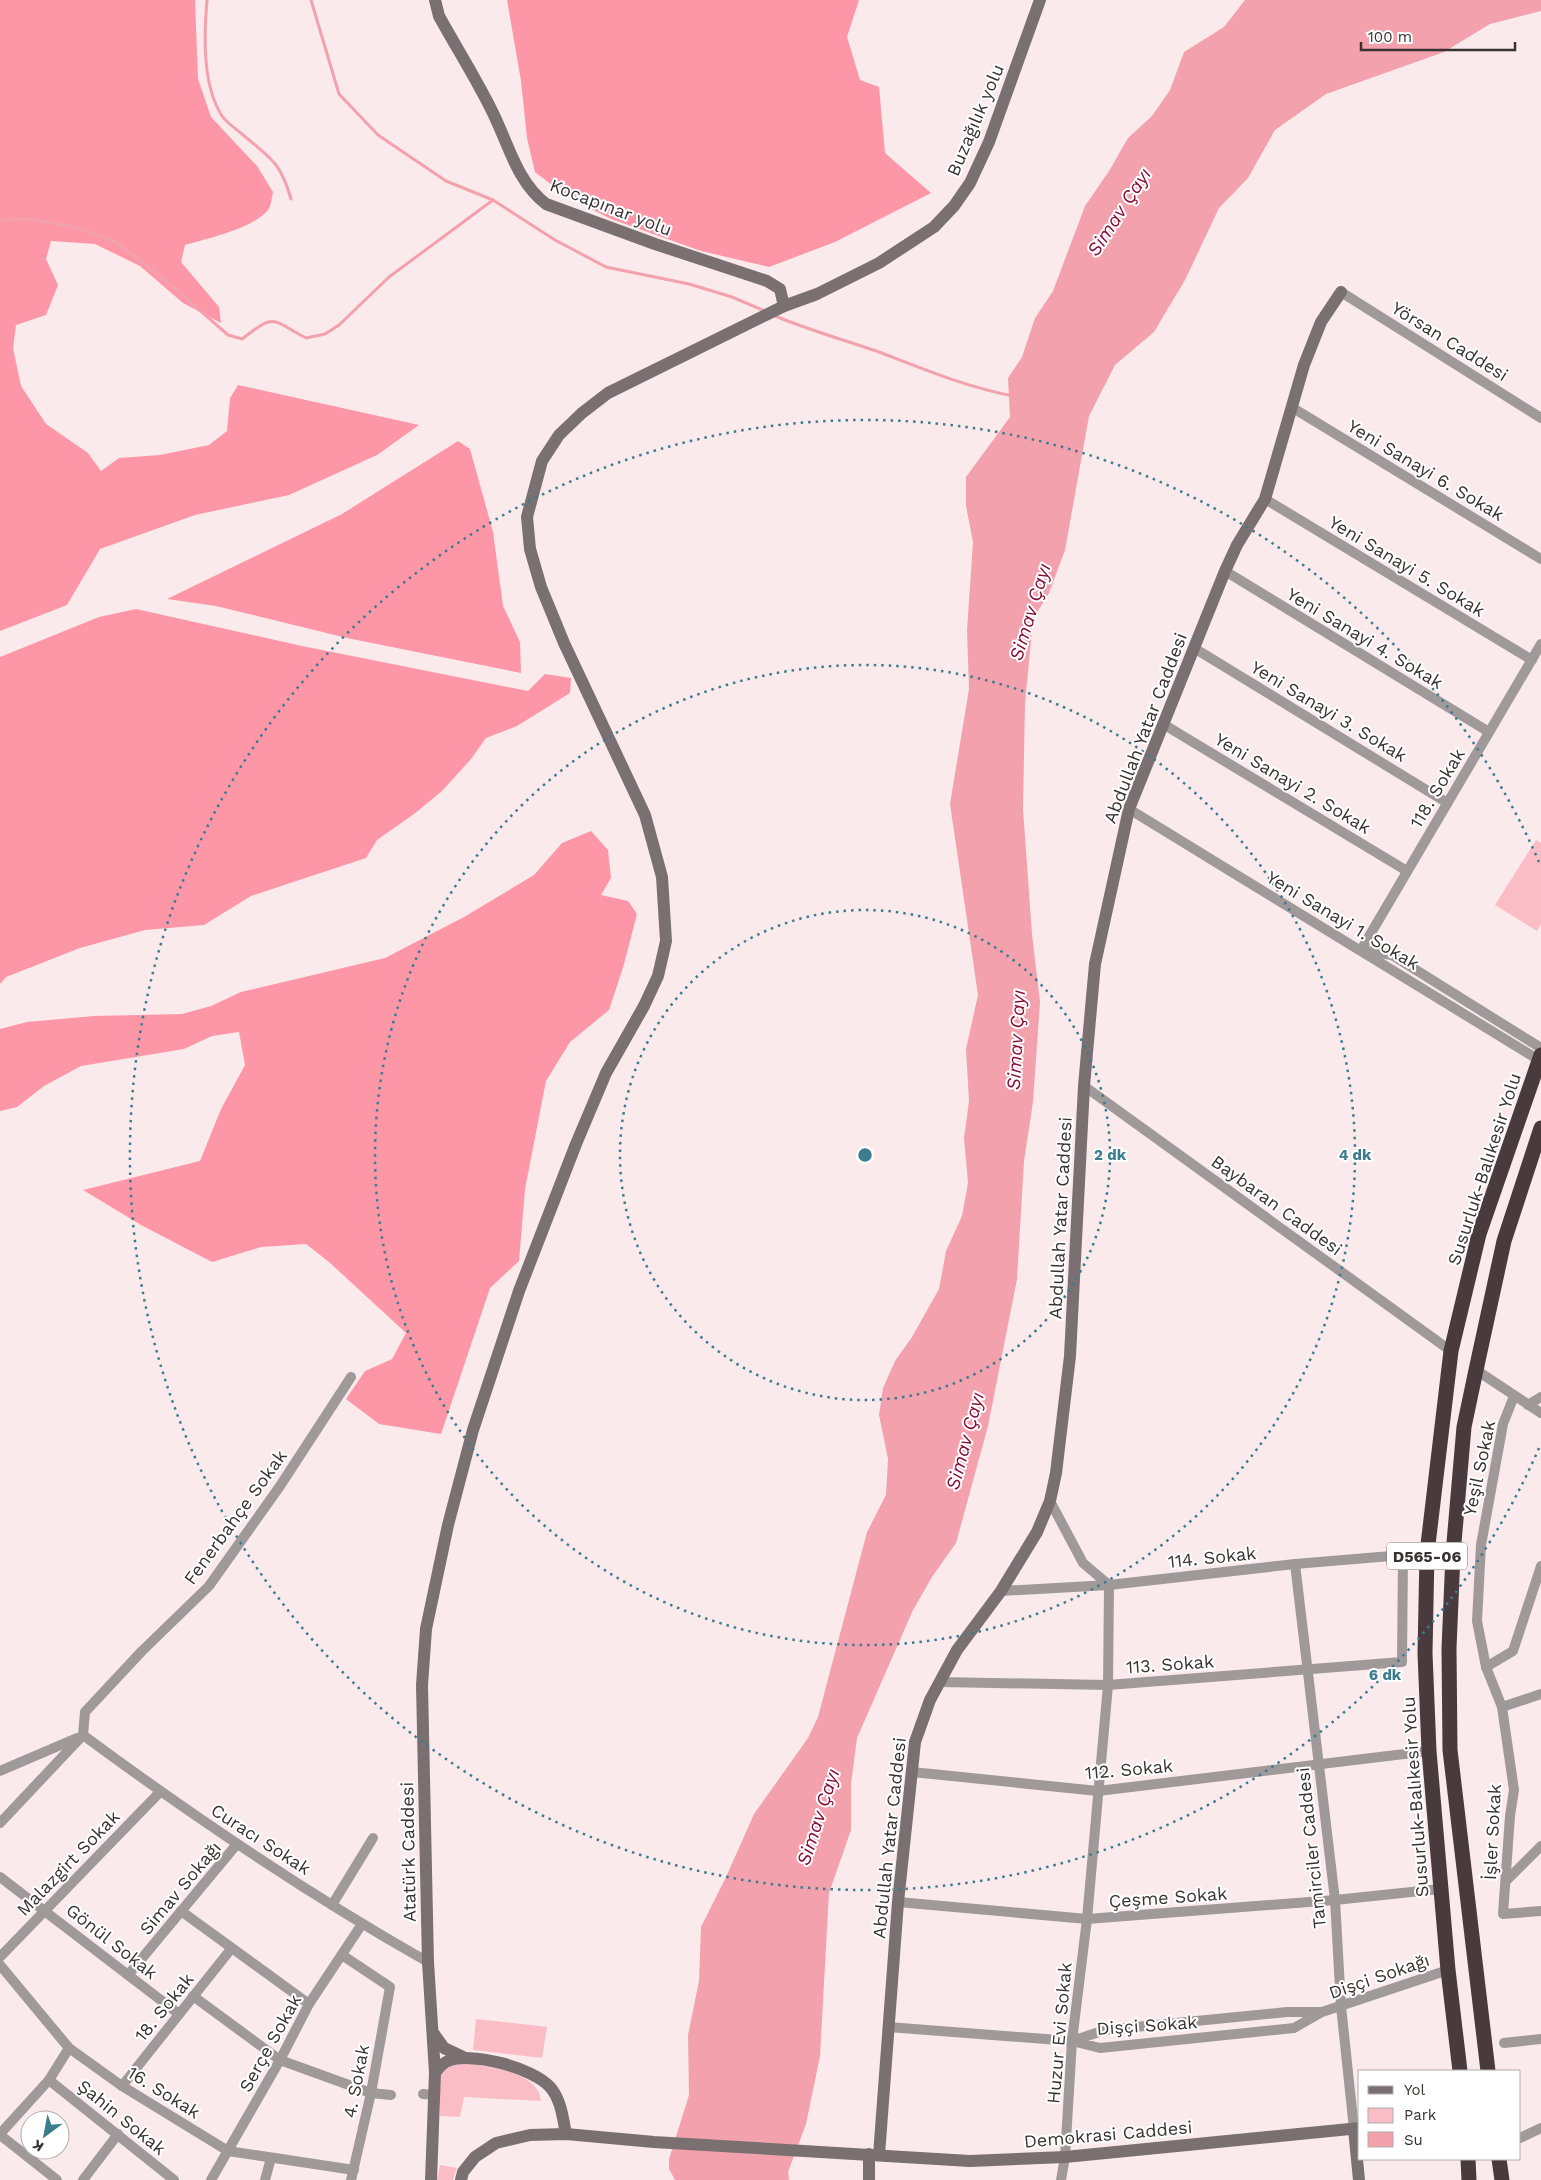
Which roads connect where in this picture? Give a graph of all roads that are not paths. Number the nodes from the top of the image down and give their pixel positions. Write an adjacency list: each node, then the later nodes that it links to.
1 (435, 0): 4 (street, Kocapınar yolu)
2 (1040, 0): 4 (street, Buzağılık yolu)
3 (1342, 292): 6 (street, Abdullah Yatar Caddesi); 7 (street, Yörsan Caddesi)
4 (784, 306): 5 (street, Buzağılık yolu)
5 (740, 327): 68 (street, Atatürk Caddesi)
6 (1293, 408): 8 (street, Abdullah Yatar Caddesi); 9 (street, Yeni Sanayi 6. Sokak)
7 (1541, 418)
8 (1265, 499): 10 (street, Abdullah Yatar Caddesi); 13 (street, Yeni Sanayi 5. Sokak)
9 (1541, 559)
10 (1225, 571): 12 (street, Abdullah Yatar Caddesi); 15 (street, Yeni Sanayi 4. Sokak)
11 (1541, 644): 13 (street, 118. Sokak)
12 (1194, 648): 14 (street, Abdullah Yatar Caddesi); 16 (street, Yeni Sanayi 3. Sokak)
13 (1532, 660): 15 (street, 118. Sokak)
14 (1163, 724): 17 (street, Abdullah Yatar Caddesi); 18 (street, Yeni Sanayi 2. Sokak)
15 (1489, 732): 16 (street, 118. Sokak)
16 (1446, 802): 18 (street, 118. Sokak)
17 (1129, 809): 19 (street, Yeni Sanayi 1. Sokak); 21 (street, Abdullah Yatar Caddesi)
18 (1407, 871): 19 (street, 118. Sokak)
19 (1361, 950): 20 (street, Yeni Sanayi 1. Sokak)
20 (1540, 1054): 23 (highway, Susurluk-Balıkesir Yolu / D565-06)
21 (1084, 1086): 23 (street, Baybaran Caddesi); 30 (street, Abdullah Yatar Caddesi)
22 (1541, 1128): 24 (highway, D565-06)
23 (1451, 1350): 31 (highway, Susurluk-Balıkesir Yolu / D565-06)
24 (1476, 1370): 26 (street); 86 (highway, D565-06)
25 (351, 1377): 43 (street, Fenerbahçe Sokak)
26 (1514, 1396): 28 (street); 37 (street, Yeşil Sokak)
27 (1541, 1396): 28 (street)
28 (1528, 1405): 29 (street)
29 (1541, 1413)
30 (1050, 1502): 35 (street); 36 (street, Abdullah Yatar Caddesi)
31 (1427, 1553): 32 (street, 114. Sokak); 44 (highway, Susurluk-Balıkesir Yolu / D565-06)
32 (1403, 1556): 33 (street, 114. Sokak); 38 (street, 113. Sokak)
33 (1295, 1564): 35 (street, 114. Sokak); 38 (street, Tamirciler Caddesi)
34 (1541, 1566): 37 (street)
35 (1109, 1586): 36 (street, 114. Sokak); 40 (street, Huzur Evi Sokak)
36 (1001, 1591): 39 (street, Abdullah Yatar Caddesi)
37 (1486, 1667): 42 (street, İşler Sokak)
38 (1307, 1671): 40 (street, 113. Sokak); 45 (street, Tamirciler Caddesi)
39 (940, 1682): 40 (street, 113. Sokak); 47 (street, Abdullah Yatar Caddesi)
40 (1108, 1685): 48 (street, Huzur Evi Sokak)
41 (1541, 1694): 42 (street)
42 (1502, 1707): 55 (street, İşler Sokak)
43 (83, 1735): 46 (street); 49 (street, Curacı Sokak); 50 (street)
44 (1429, 1751): 45 (street, 112. Sokak); 56 (highway, Susurluk-Balıkesir Yolu / D565-06)
45 (1318, 1764): 48 (street, 112. Sokak); 57 (street, Tamirciler Caddesi)
46 (0, 1771)
47 (912, 1772): 48 (street, 112. Sokak); 58 (street, Abdullah Yatar Caddesi)
48 (1098, 1791): 63 (street, Huzur Evi Sokak)
49 (160, 1792): 52 (street, Curacı Sokak); 60 (street, Malazgirt Sokak)
50 (0, 1823)
51 (373, 1838): 59 (street)
52 (237, 1844): 59 (street, Curacı Sokak); 61 (street, Simav Sokağı)
53 (1541, 1846): 55 (street)
54 (0, 1877): 60 (street, Gönül Sokak)
55 (1506, 1881): 62 (street, İşler Sokak)
56 (1440, 1889): 57 (street, Çeşme Sokak); 70 (highway, Susurluk-Balıkesir Yolu / D565-06)
57 (1335, 1900): 63 (street, Çeşme Sokak); 74 (street, Tamirciler Caddesi)
58 (898, 1902): 63 (street, Çeşme Sokak); 77 (street, Abdullah Yatar Caddesi)
59 (332, 1905): 64 (street, Curacı Sokak)
60 (46, 1911): 67 (street, Malazgirt Sokak); 71 (street, Gönül Sokak)
61 (181, 1911): 65 (street); 71 (street, Simav Sokağı)
62 (1541, 1911)
63 (1087, 1919): 80 (street, Huzur Evi Sokak)
64 (362, 1924): 66 (street, Serçe Sokak); 68 (street, Curacı Sokak)
65 (231, 1949): 72 (street, 18. Sokak); 73 (street)
66 (342, 1955): 73 (street, Serçe Sokak); 90 (street, 4. Sokak)
67 (0, 1957)
68 (428, 1962): 78 (street, Atatürk Caddesi)
69 (0, 1964): 82 (street, 16. Sokak)
70 (1448, 1970): 74 (street, Dişçi Sokağı); 85 (highway, Susurluk-Balıkesir Yolu / D565-06)
71 (128, 1975): 76 (street, Gönül Sokak)
72 (193, 1996): 76 (street, 18. Sokak); 84 (street)
73 (309, 2004): 84 (street, Serçe Sokak)
74 (1341, 2006): 75 (street, Dişçi Sokağı); 93 (street, Tamirciler Caddesi)
75 (1322, 2012): 80 (street, Dişçi Sokak); 80 (street, Dişçi Sokak)
76 (179, 2014): 89 (street, 18. Sokak)
77 (888, 2027): 80 (street); 99 (street, Abdullah Yatar Caddesi)
78 (434, 2034): 83 (street); 87 (street, Atatürk Caddesi)
79 (1541, 2039): 81 (street)
80 (1072, 2041): 101 (street, Huzur Evi Sokak)
81 (1504, 2043)
82 (69, 2048): 88 (street); 89 (street, 16. Sokak)
83 (463, 2058): 87 (street); 95 (street)
84 (280, 2060): 90 (street); 98 (street, Serçe Sokak)
85 (1460, 2070)
86 (1488, 2070)
87 (435, 2072): 112 (street, Atatürk Caddesi)
88 (49, 2080): 94 (street, Şahin Sokak); 96 (street)
89 (122, 2086): 98 (street, 16. Sokak)
90 (371, 2093): 91 (street); 106 (street, 4. Sokak)
91 (391, 2095)
92 (1541, 2128): 97 (street)
93 (1357, 2129): 100 (street); 101 (street, Demokrasi Caddesi)
94 (118, 2134): 108 (street); 109 (street, Şahin Sokak)
95 (566, 2134): 99 (street, Demokrasi Caddesi); 113 (street, Demokrasi Caddesi)
96 (0, 2135): 107 (street)
97 (1521, 2138)
98 (228, 2151): 102 (street, 16. Sokak); 110 (street, Serçe Sokak)
99 (869, 2154): 101 (street, Demokrasi Caddesi); 114 (street, Abdullah Yatar Caddesi)
100 (1358, 2154)
101 (1065, 2157): 115 (street, Huzur Evi Sokak)
102 (271, 2158): 106 (street, 16. Sokak); 111 (street)
103 (1358, 2160): 116 (street)
104 (1468, 2160): 117 (highway)
105 (1499, 2160): 118 (highway)
106 (353, 2175)
107 (57, 2180)
108 (83, 2180)
109 (174, 2180)
110 (211, 2180)
111 (265, 2180)
112 (431, 2180)
113 (461, 2180)
114 (869, 2180)
115 (1061, 2180)
116 (1359, 2180)
117 (1469, 2180)
118 (1502, 2180)

